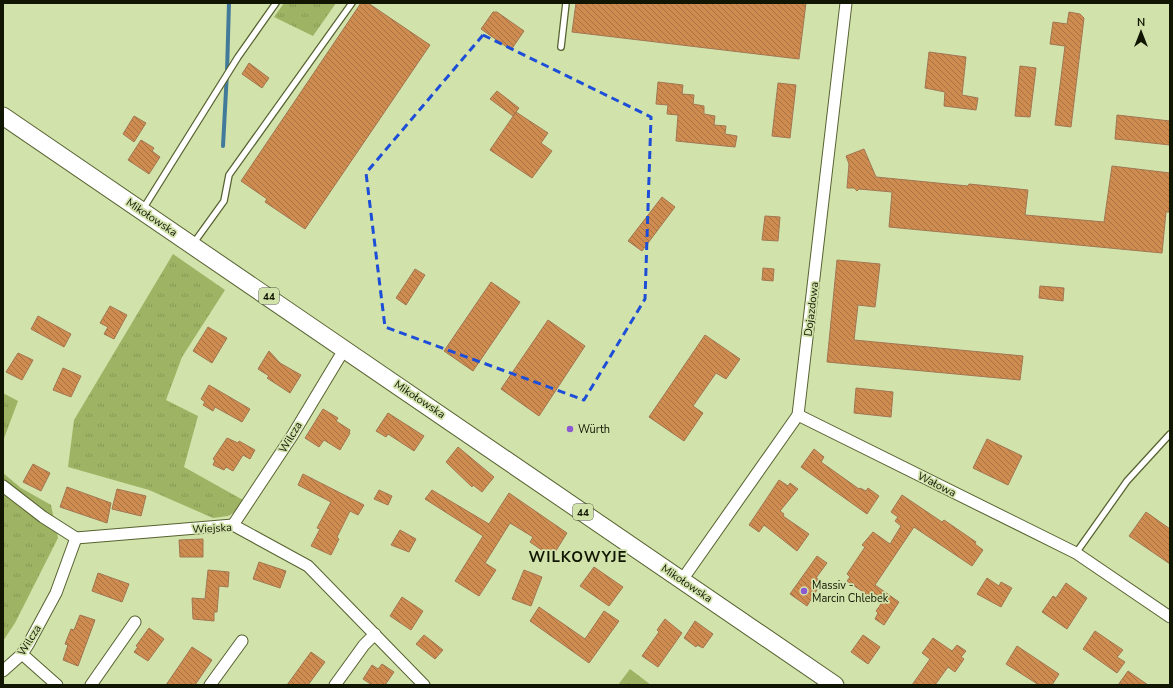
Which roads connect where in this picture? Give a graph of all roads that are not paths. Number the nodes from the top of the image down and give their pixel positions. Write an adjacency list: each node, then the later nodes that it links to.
1 (276, 3): 7 (lane)
2 (352, 3): 8 (lane)
3 (566, 3): 5 (lane)
4 (846, 3): 10 (street, Dojazdowa)
5 (561, 47)
6 (3, 116): 7 (main road, Mikołowska / 44)
7 (142, 211): 8 (main road, Mikołowska / 44)
8 (192, 245): 9 (main road, Mikołowska / 44)
9 (345, 348): 13 (street, Wilcza); 16 (main road, Mikołowska / 44)
10 (798, 415): 15 (street, Wałowa); 16 (street, Dojazdowa)
11 (1170, 434): 15 (lane)
12 (3, 486): 14 (street)
13 (233, 525): 14 (street, Wiejska); 19 (street, Wiejska)
14 (76, 538): 21 (street, Wilcza)
15 (1076, 553): 17 (street, Wałowa)
16 (682, 580): 28 (main road, Mikołowska / 44)
17 (1170, 617)
18 (136, 622): 24 (street)
19 (375, 634): 26 (street); 27 (street, Wiejska)
20 (242, 641): 25 (street)
21 (22, 654): 22 (street, Wilcza); 23 (street)
22 (3, 671)
23 (57, 685)
24 (91, 685)
25 (210, 685)
26 (335, 685)
27 (424, 685)
28 (835, 685)

